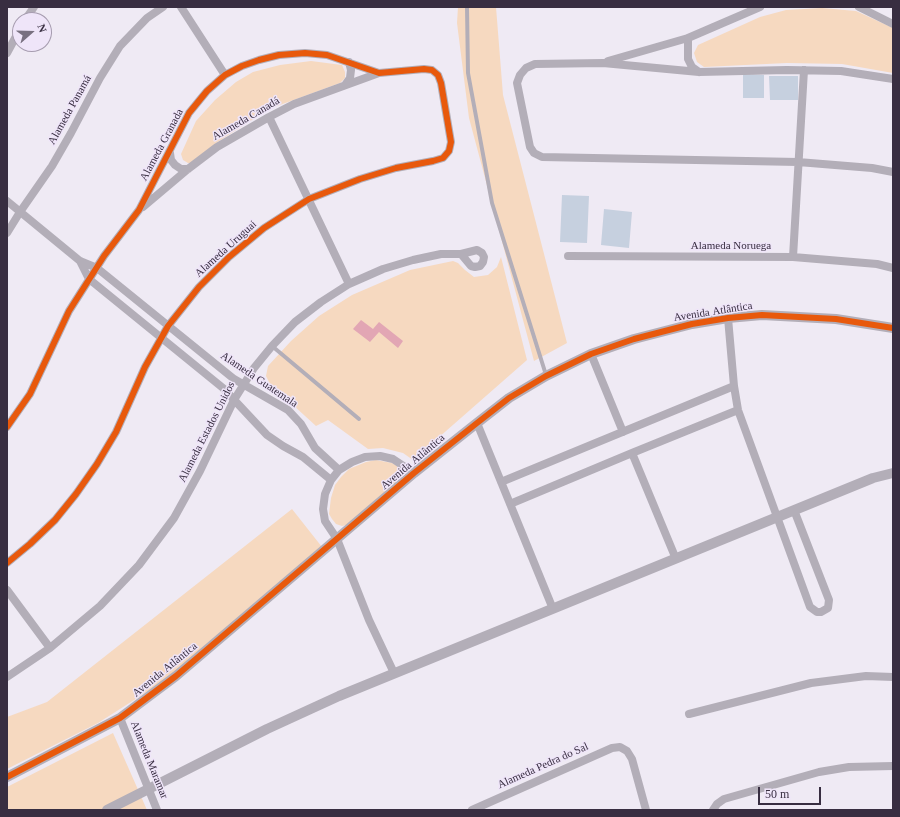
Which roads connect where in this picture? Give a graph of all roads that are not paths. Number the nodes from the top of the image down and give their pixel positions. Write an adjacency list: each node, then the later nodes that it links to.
1 (163, 7): 27 (street, Alameda Panamá)
2 (181, 7): 15 (street)
3 (466, 7): 43 (lane)
4 (860, 7): 6 (street)
5 (756, 8): 7 (street)
6 (893, 24)
7 (688, 38): 11 (street); 13 (street)
8 (12, 44): 9 (street)
9 (7, 53)
10 (349, 62): 14 (street, Alameda Granada); 15 (street, Alameda Granada); 18 (street)
11 (603, 62): 13 (street); 21 (street)
12 (804, 70): 13 (street); 16 (street); 21 (street)
13 (699, 72)
14 (379, 73): 17 (street, Alameda Granada); 18 (street, Alameda Canadá)
15 (225, 75): 20 (street, Alameda Granada)
16 (893, 79)
17 (441, 83): 24 (street, Alameda Uruguai)
18 (345, 85): 19 (street, Alameda Canadá)
19 (269, 116): 22 (street, Alameda Canadá); 24 (street)
20 (170, 153): 22 (street); 26 (street, Alameda Granada)
21 (798, 162): 23 (street); 31 (street)
22 (188, 169): 26 (street, Alameda Canadá)
23 (893, 172)
24 (309, 199): 36 (street); 38 (street, Alameda Uruguai)
25 (7, 201): 27 (street, Alameda Guatemala)
26 (139, 210): 33 (street, Alameda Granada)
27 (20, 212): 28 (street, Alameda Panamá); 32 (street, Alameda Guatemala)
28 (7, 232)
29 (461, 254): 36 (street, Alameda Estados Unidos)
30 (568, 256): 31 (street, Alameda Noruega)
31 (793, 257): 34 (street, Alameda Noruega)
32 (80, 261): 33 (street, Alameda Guatemala); 35 (street, Alameda Guatemala)
33 (96, 268): 35 (street, Alameda Granada); 38 (street, Alameda Guatemala)
34 (893, 268)
35 (89, 279): 40 (street, Alameda Guatemala); 50 (street, Alameda Granada)
36 (349, 284): 41 (street, Alameda Estados Unidos)
37 (728, 318): 39 (street, Avenida Atlântica); 42 (street, Avenida Atlântica); 45 (street)
38 (168, 326): 40 (street, Alameda Uruguai); 44 (street, Alameda Guatemala)
39 (893, 328)
40 (161, 338): 46 (street, Alameda Guatemala); 63 (street, Alameda Uruguai)
41 (272, 346): 44 (street, Alameda Estados Unidos); 48 (lane)
42 (591, 354): 43 (street, Avenida Atlântica); 51 (street)
43 (546, 376): 49 (street, Avenida Atlântica)
44 (244, 385): 46 (street, Alameda Estados Unidos); 53 (street, Alameda Guatemala)
45 (734, 386): 47 (street); 51 (street)
46 (234, 400): 56 (street, Alameda Guatemala); 66 (street, Alameda Estados Unidos)
47 (738, 410): 52 (street); 60 (street)
48 (359, 419)
49 (477, 423): 54 (street, Avenida Atlântica); 57 (street)
50 (7, 427)
51 (623, 432): 57 (street)
52 (632, 452): 58 (street); 62 (street)
53 (339, 470): 54 (street); 56 (street)
54 (414, 473): 61 (street, Avenida Atlântica)
55 (893, 473): 59 (street)
56 (331, 480): 61 (street)
57 (501, 482): 58 (street)
58 (510, 504): 65 (street)
59 (794, 510): 60 (street); 60 (street)
60 (777, 518): 62 (street)
61 (337, 539): 67 (street); 71 (street, Avenida Atlântica)
62 (676, 559): 65 (street)
63 (7, 563)
64 (7, 590): 66 (street)
65 (553, 609): 67 (street)
66 (50, 648): 68 (street, Alameda Estados Unidos)
67 (394, 673): 74 (street)
68 (7, 677)
69 (893, 677): 70 (street)
70 (689, 714)
71 (120, 718): 73 (street, Avenida Atlântica); 74 (street, Alameda Maramar)
72 (893, 766): 79 (street)
73 (7, 777)
74 (149, 789): 75 (street); 76 (street, Alameda Maramar)
75 (107, 810)
76 (157, 810)
77 (472, 810): 78 (street, Alameda Pedra do Sal)
78 (646, 810)
79 (713, 810)

